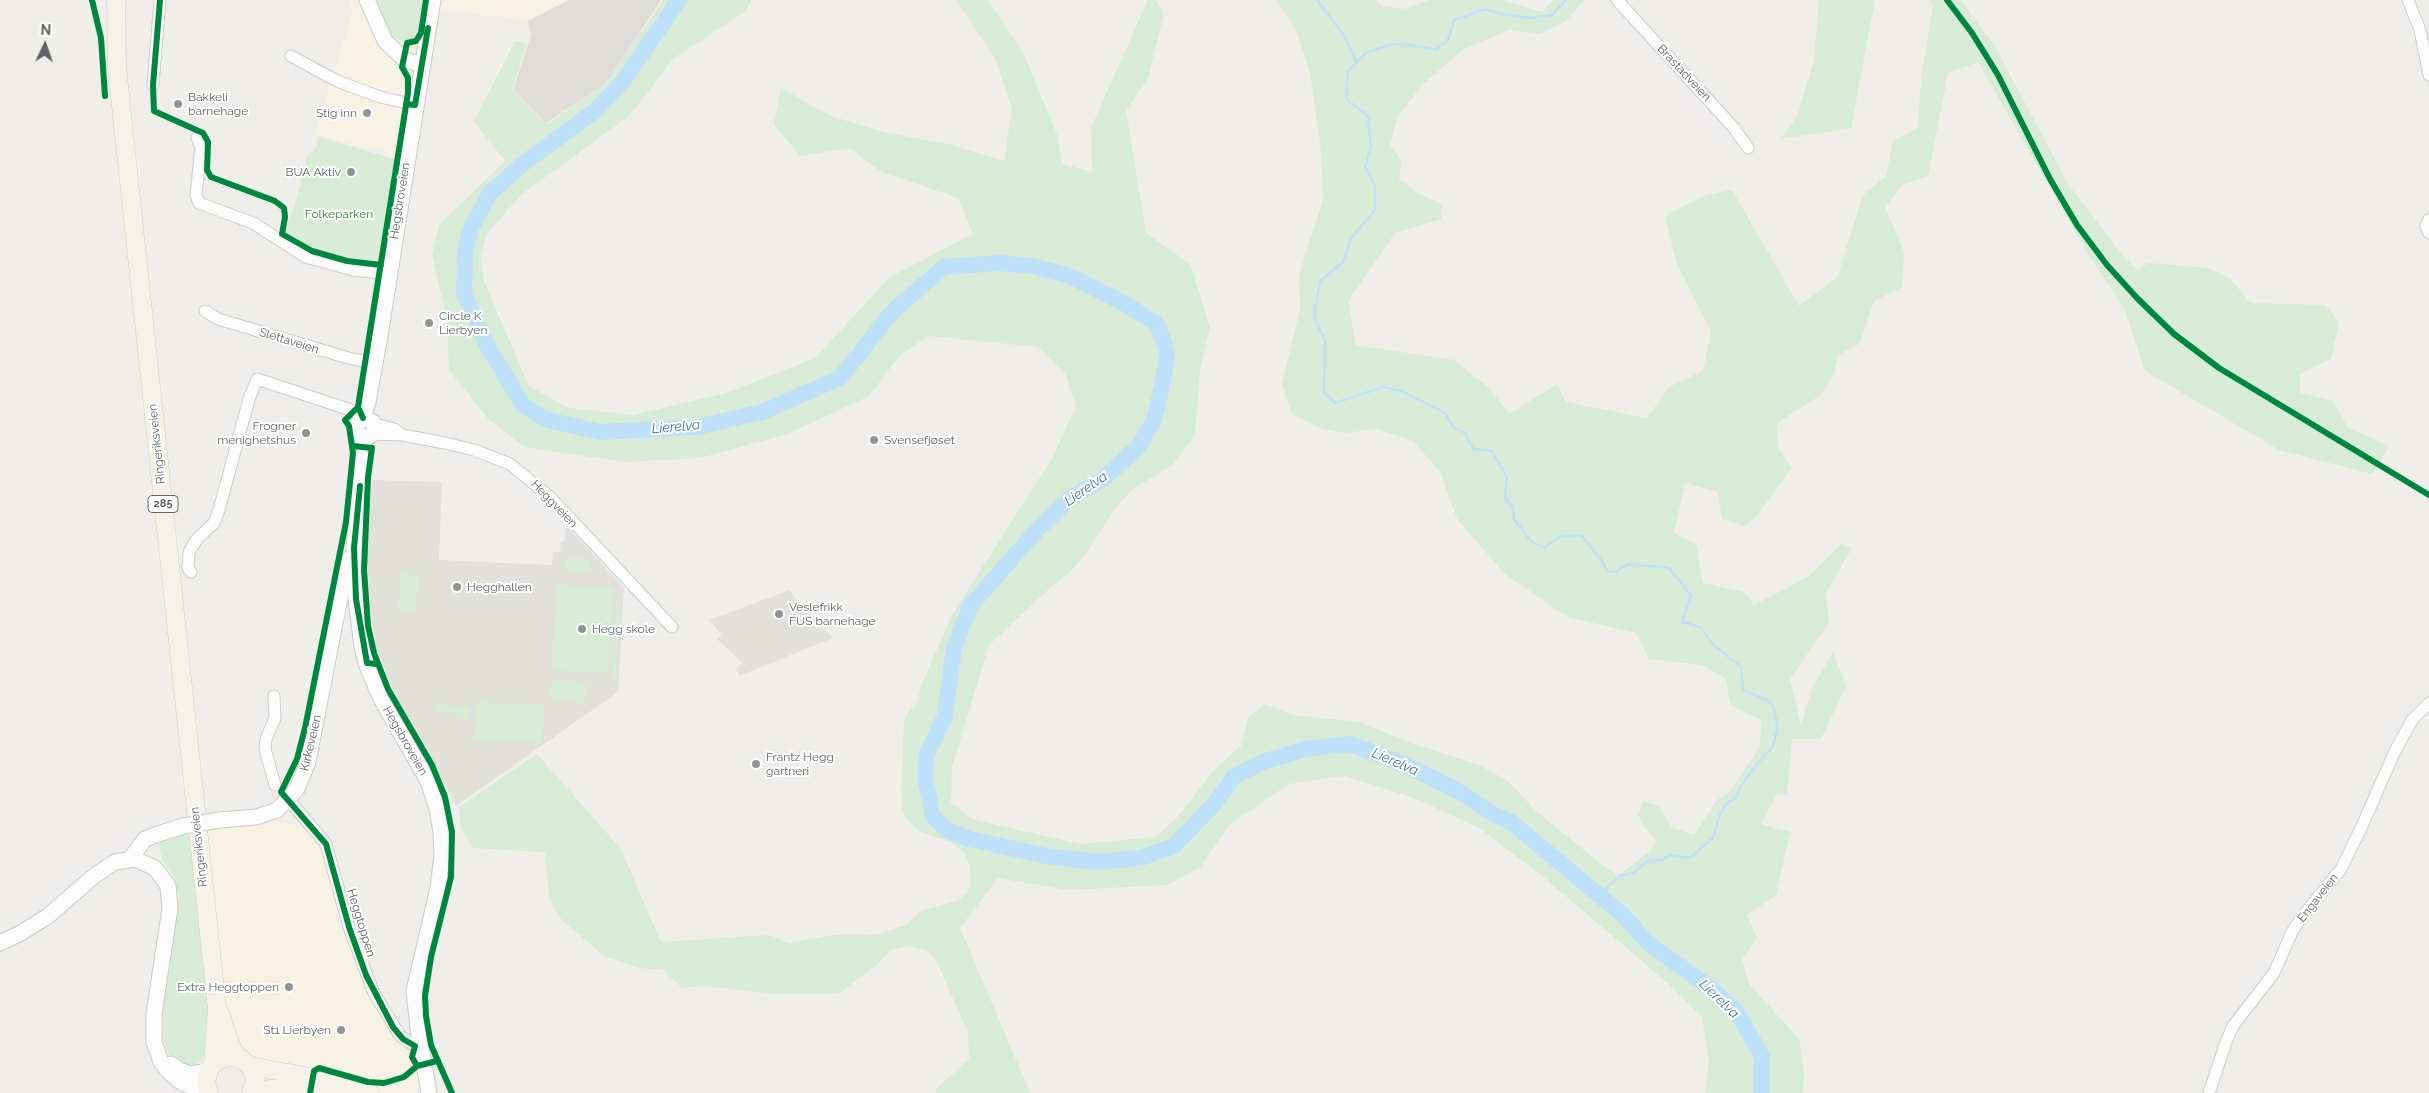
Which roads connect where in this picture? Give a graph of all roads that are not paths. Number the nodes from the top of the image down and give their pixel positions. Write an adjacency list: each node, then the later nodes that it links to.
1 (116, 0): 31 (main road, Ringeriksveien / 285)
2 (160, 0): 10 (street)
3 (367, 0): 8 (street)
4 (433, 0): 8 (street, Hegsbroveien)
5 (1617, 0): 13 (street, Brastadveien)
6 (2408, 0): 9 (street)
7 (291, 56): 11 (street)
8 (422, 58): 11 (street, Hegsbroveien)
9 (2429, 75)
10 (153, 85)
11 (415, 105): 16 (street, Hegsbroveien)
12 (197, 138): 16 (street)
13 (1748, 148)
14 (2429, 219): 15 (street)
15 (2429, 233)
16 (389, 274): 18 (street, Hegsbroveien)
17 (205, 311): 18 (street, Slettaveien)
18 (375, 364): 19 (street, Hegsbroveien)
19 (367, 428): 20 (street, Hegsbroveien); 21 (street); 22 (street, Heggveien)
20 (354, 548): 26 (street, Kirkeveien); 32 (street, Hegsbroveien)
21 (191, 572)
22 (672, 627)
23 (274, 696): 25 (street)
24 (2429, 703): 44 (street, Engaveien)
25 (275, 785)
26 (289, 800): 27 (street, Kirkeveien, bridge); 32 (street, Heggtoppen)
27 (158, 834): 28 (street, Kirkeveien); 29 (street)
28 (130, 859): 29 (street); 30 (street)
29 (148, 864): 33 (street)
30 (0, 943)
31 (217, 1008): 34 (main road, Ringeriksveien / 285); 35 (main road, Ringeriksveien / 285)
32 (420, 1046): 36 (street, Hegsbroveien)
33 (160, 1056): 35 (street); 37 (street)
34 (244, 1062): 35 (main road); 38 (main road, 285); 41 (main road)
35 (210, 1067): 37 (main road, 285)
36 (426, 1077): 42 (street, Hegsbroveien); 43 (street, Hegsbroveien)
37 (207, 1093)
38 (251, 1093)
39 (255, 1093): 40 (main road)
40 (332, 1093)
41 (370, 1093)
42 (422, 1093)
43 (430, 1093)
44 (2209, 1093)

